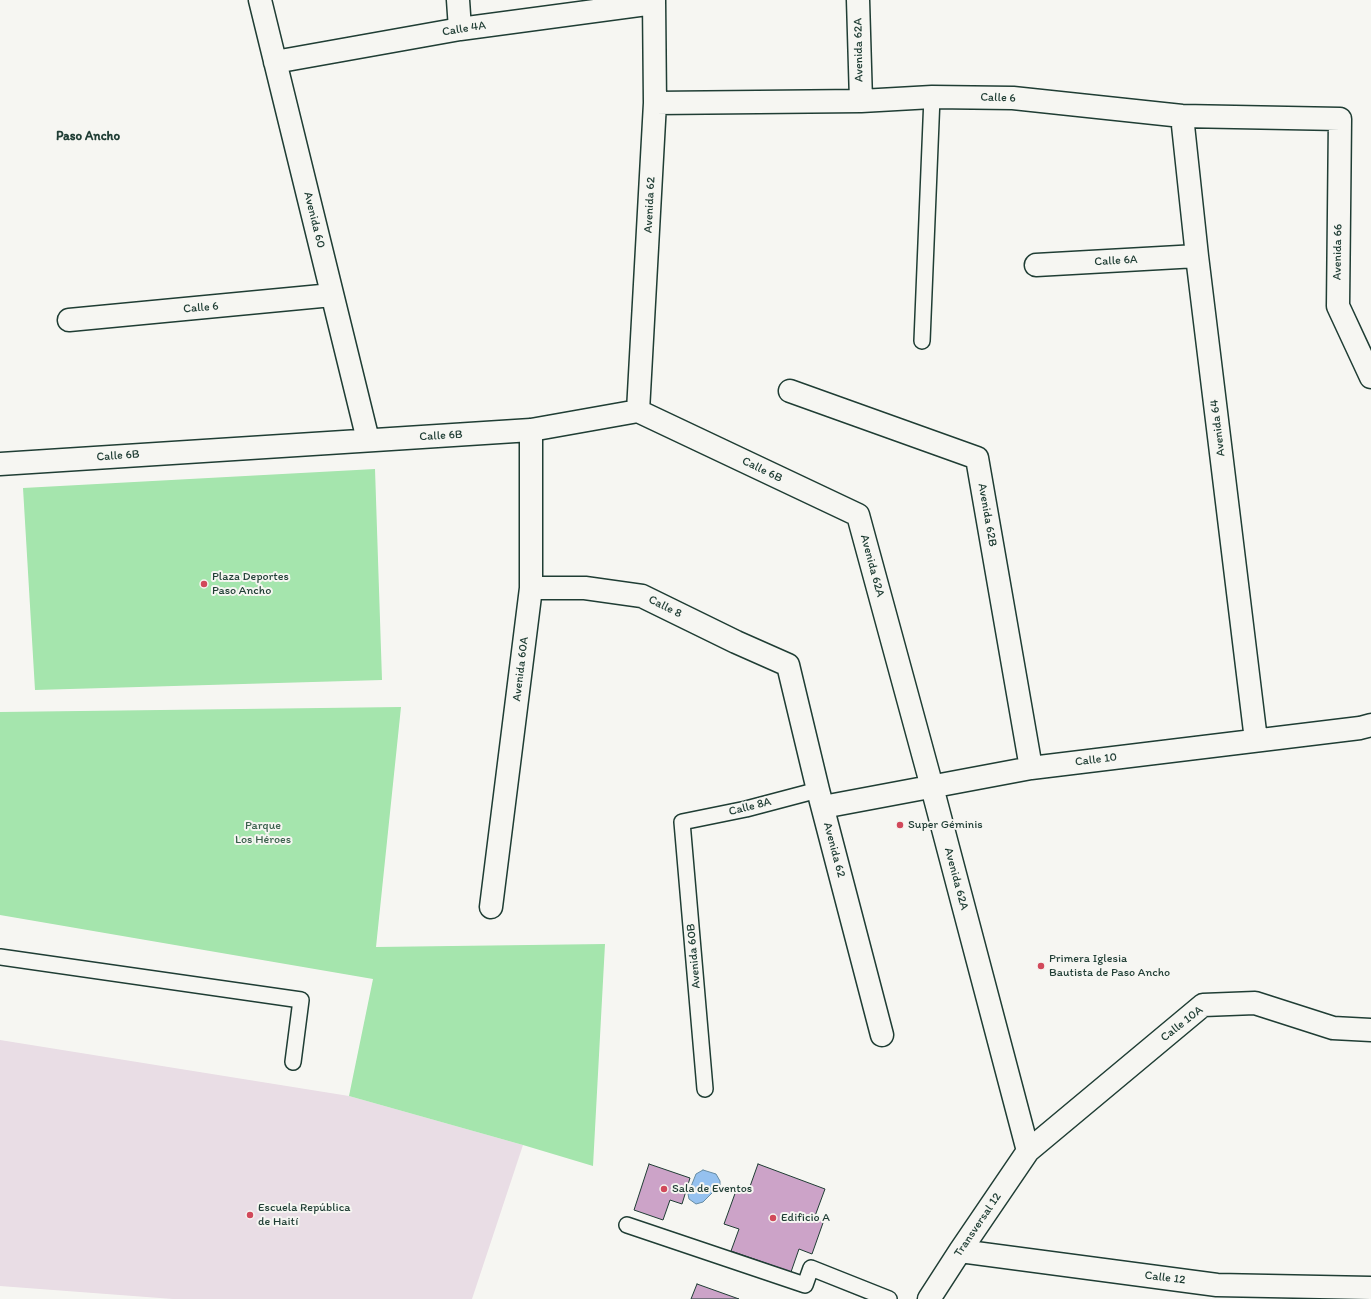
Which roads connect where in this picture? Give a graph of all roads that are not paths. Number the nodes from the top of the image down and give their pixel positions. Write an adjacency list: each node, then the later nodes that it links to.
1 (260, 0): 6 (street, Avenida 60)
2 (458, 0): 5 (street)
3 (858, 0): 8 (street, Avenida 62A)
4 (654, 1): 5 (street, Calle 4A); 9 (street, Avenida 62)
5 (460, 30): 6 (street, Calle 4A)
6 (275, 62): 14 (street, Avenida 60)
7 (932, 97): 8 (street, Calle 6); 10 (street, Calle 6); 16 (lane)
8 (860, 101): 9 (street, Calle 6)
9 (655, 103): 19 (street, Avenida 62)
10 (1182, 116): 11 (street, Calle 6); 12 (street, Avenida 64)
11 (1340, 119): 17 (street, Avenida 66)
12 (1197, 256): 13 (street, Calle 6A); 27 (street, Avenida 64)
13 (1036, 265)
14 (332, 295): 15 (street, Calle 6); 21 (street, Avenida 60)
15 (69, 320)
16 (922, 341)
17 (1371, 377)
18 (790, 392): 28 (street, Avenida 62B)
19 (638, 411): 20 (street, Calle 6B); 23 (street, Calle 6B)
20 (531, 430): 21 (street, Calle 6B); 24 (street, Avenida 60A)
21 (368, 440): 22 (street, Calle 6B)
22 (0, 464)
23 (858, 516): 29 (street, Avenida 62A)
24 (531, 588): 25 (street, Calle 8); 32 (street, Avenida 60A)
25 (788, 665): 30 (street, Avenida 62)
26 (1371, 725): 27 (street, Calle 10)
27 (1256, 740): 28 (street, Calle 10)
28 (1031, 768): 29 (street, Calle 10)
29 (932, 787): 30 (street, Calle 10); 38 (street, Avenida 62A)
30 (821, 798): 31 (lane, Calle 8A); 35 (street, Avenida 62)
31 (682, 822): 37 (lane, Avenida 60B)
32 (491, 907)
33 (0, 957): 36 (lane)
34 (1371, 1030): 38 (street, Calle 10A)
35 (882, 1035)
36 (293, 1062)
37 (706, 1090)
38 (1028, 1151): 40 (street, Transversal 12)
39 (627, 1225): 42 (lane)
40 (960, 1251): 41 (street, Calle 12); 43 (street, Transversal 12)
41 (1371, 1288)
42 (889, 1299)
43 (929, 1299)

